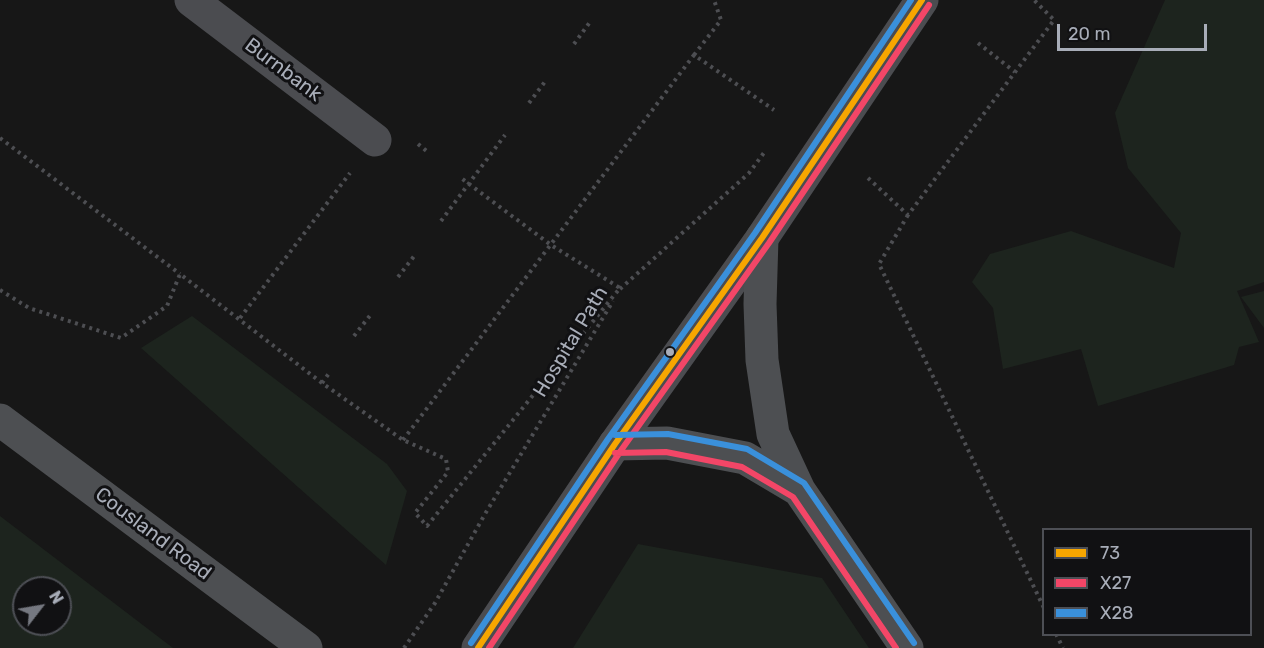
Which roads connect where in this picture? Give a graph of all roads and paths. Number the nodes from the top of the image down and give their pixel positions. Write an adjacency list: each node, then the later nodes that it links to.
1 (191, 0): 15 (street, Burnbank)
2 (714, 0): 8 (path)
3 (921, 0): 22 (street)
4 (1034, 0): 9 (path)
5 (590, 22): 6 (path)
6 (573, 44)
7 (978, 44): 9 (path)
8 (694, 55): 12 (path); 23 (path)
9 (1015, 72): 20 (path)
10 (547, 79): 11 (path)
11 (529, 103)
12 (774, 110)
13 (505, 135): 19 (path)
14 (0, 138): 25 (path)
15 (375, 140): 30 (path)
16 (769, 144): 27 (path, Hospital Path)
17 (461, 178): 19 (path)
18 (868, 178): 20 (path)
19 (468, 183): 21 (path); 23 (path)
20 (908, 215): 38 (path)
21 (441, 221)
22 (762, 238): 36 (street); 37 (main road)
23 (551, 245): 27 (path); 35 (path)
24 (415, 255): 26 (path)
25 (180, 274): 28 (path); 30 (path)
26 (398, 277)
27 (620, 288): 35 (path); 41 (path, Hospital Path)
28 (0, 290)
29 (372, 313): 31 (path)
30 (240, 318): 33 (path)
31 (354, 336)
32 (330, 372): 33 (path)
33 (322, 383): 35 (path)
34 (0, 420): 40 (main road, Cousland Road)
35 (403, 440)
36 (615, 444): 37 (main road); 39 (street)
37 (798, 490): 42 (main road)
38 (1042, 604)
39 (480, 645)
40 (306, 648)
41 (404, 648)
42 (907, 648)

